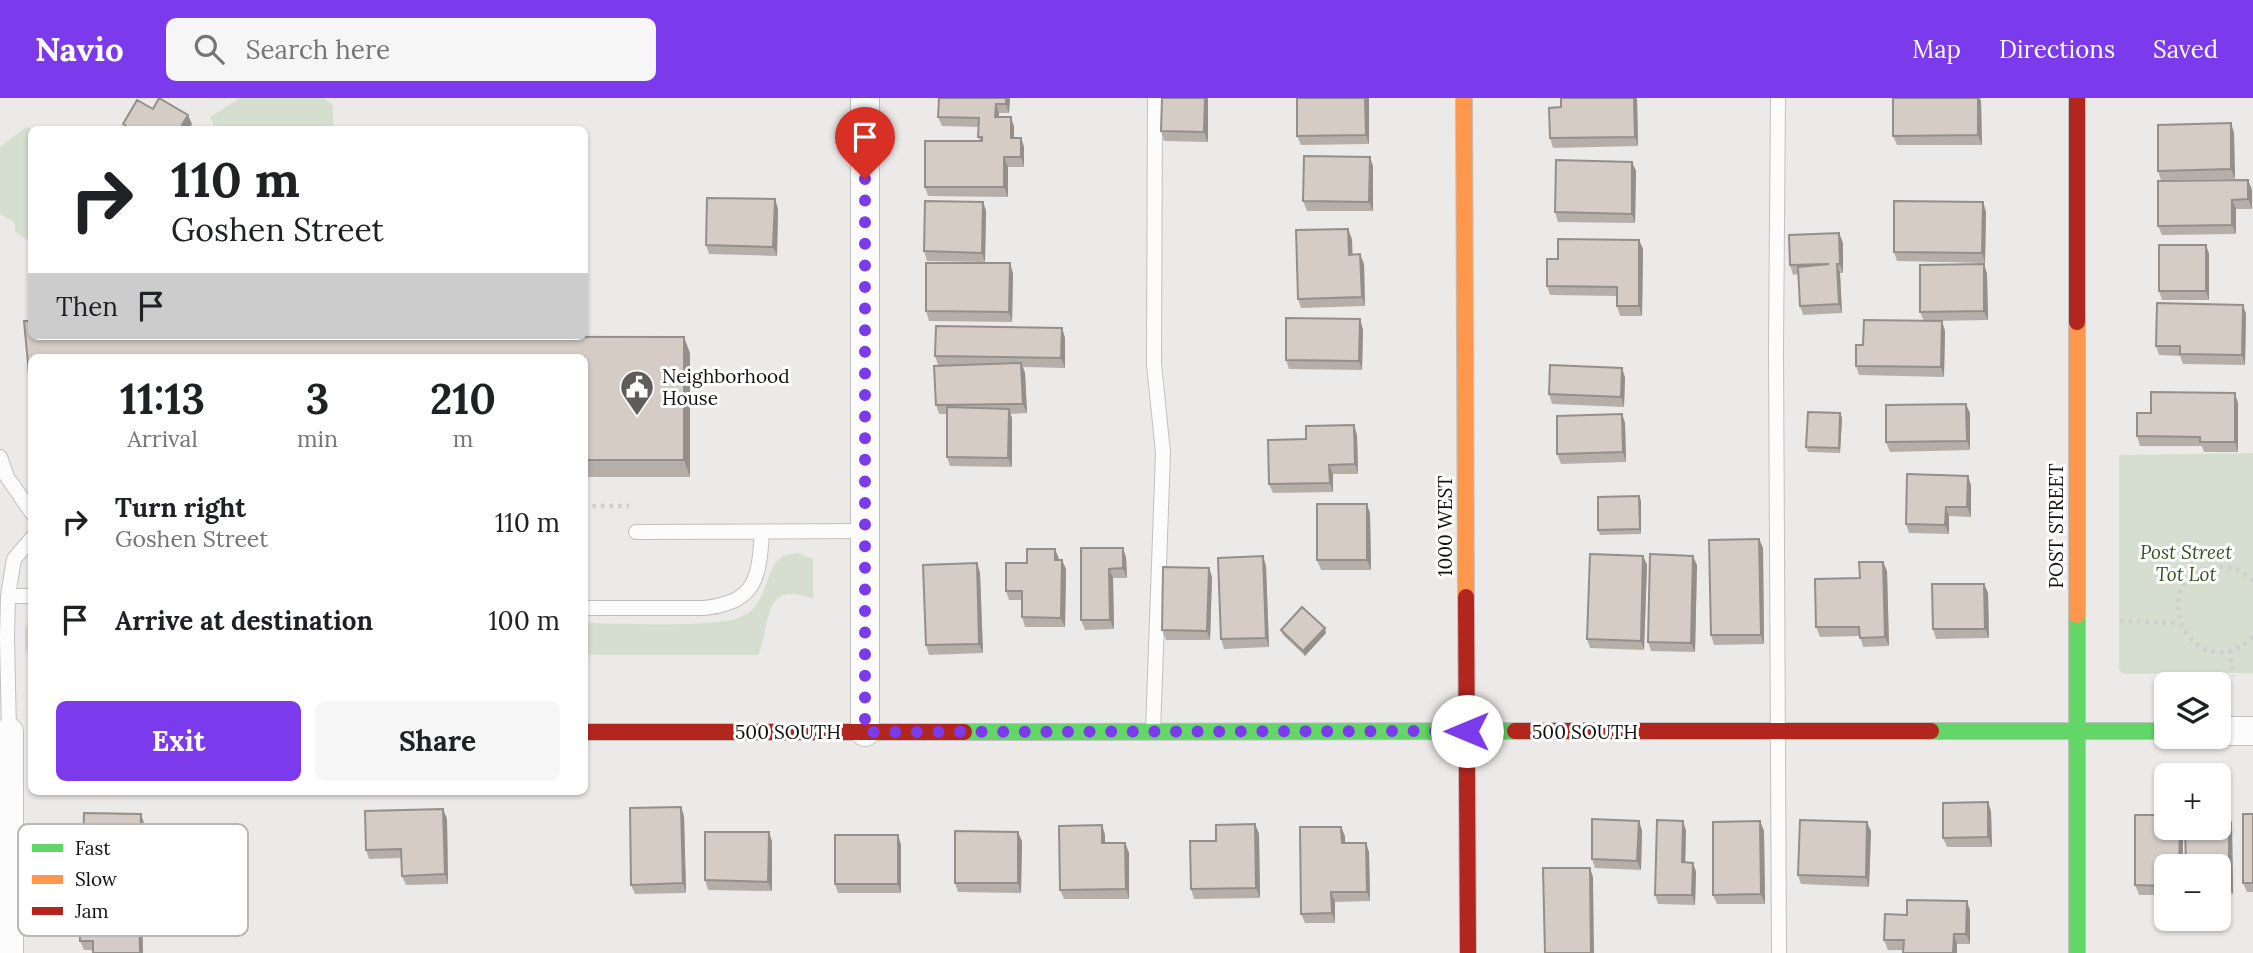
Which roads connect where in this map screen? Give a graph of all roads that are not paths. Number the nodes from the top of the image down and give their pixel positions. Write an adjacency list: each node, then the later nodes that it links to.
1 (865, 98): 8 (street)
2 (1155, 98): 24 (lane)
3 (1464, 98): 15 (street, 1000 WEST)
4 (1778, 98): 16 (lane)
5 (2077, 98): 17 (street, POST STREET)
6 (0, 457): 7 (lane)
7 (28, 507)
8 (865, 531): 10 (lane); 23 (street)
9 (636, 532): 10 (lane)
10 (762, 532): 14 (lane)
11 (28, 543): 12 (lane)
12 (8, 596): 13 (lane); 21 (lane)
13 (28, 596)
14 (588, 608)
15 (1467, 731): 16 (street, 500 SOUTH); 24 (street, 500 SOUTH); 26 (street, 1000 WEST)
16 (1779, 731): 17 (street, 500 SOUTH); 27 (lane)
17 (2077, 731): 18 (street, 500 SOUTH); 28 (street, POST STREET)
18 (2154, 731)
19 (2231, 731): 20 (street)
20 (2253, 731)
21 (13, 732): 25 (street)
22 (588, 732): 23 (street, 500 SOUTH)
23 (865, 732): 24 (street, 500 SOUTH)
24 (1153, 732)
25 (9, 953)
26 (1468, 953)
27 (1779, 953)
28 (2077, 953)

